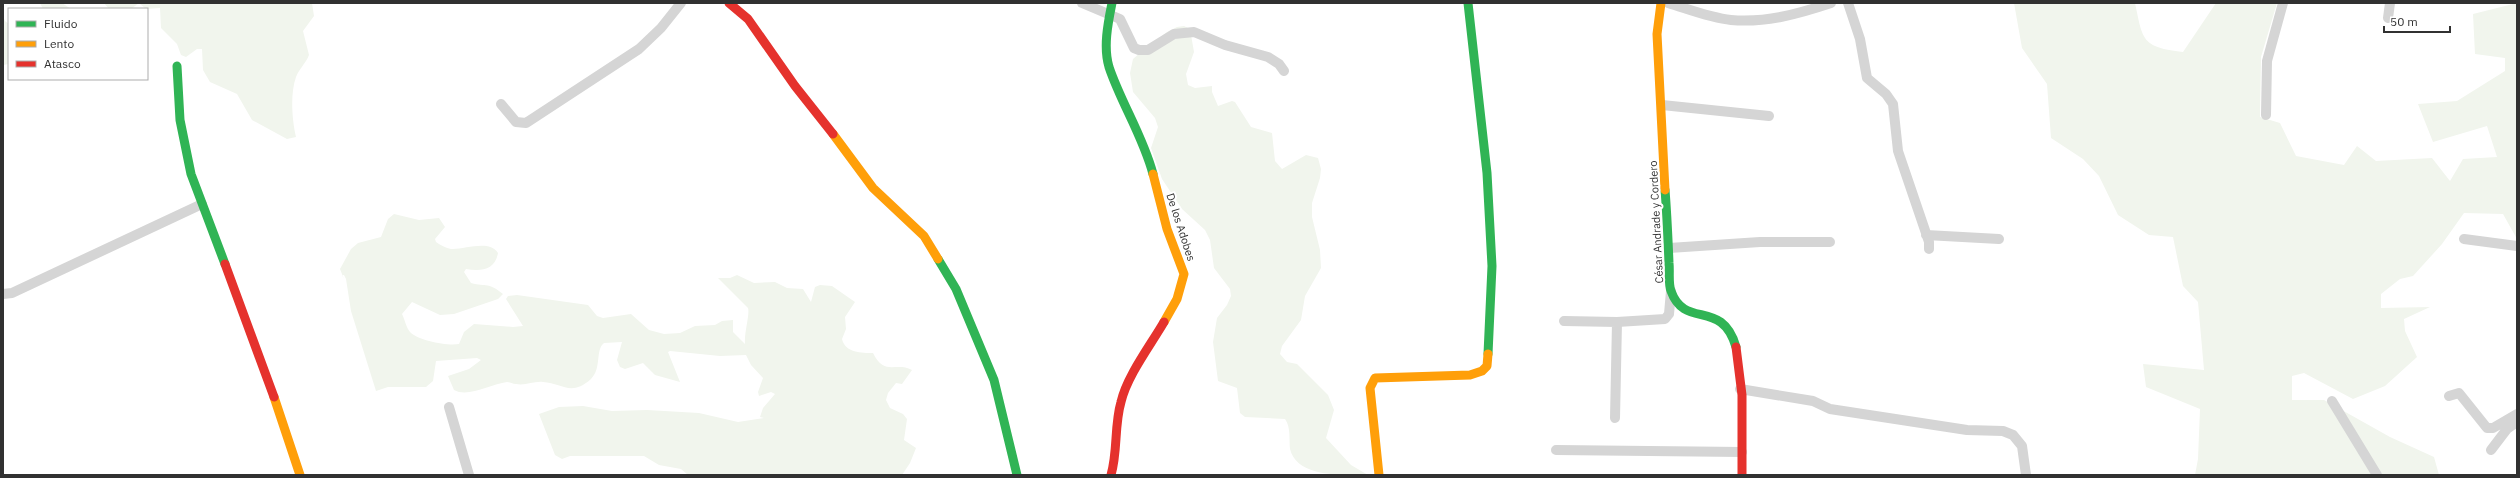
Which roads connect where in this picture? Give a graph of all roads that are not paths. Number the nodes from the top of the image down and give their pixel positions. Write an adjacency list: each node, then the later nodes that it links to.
1 (681, 3): 16 (street)
2 (729, 3): 44 (street)
3 (1082, 3): 12 (street)
4 (1112, 3): 12 (street, De los Adobes)
5 (1468, 3): 46 (street)
6 (1661, 3): 17 (street, César Andrade y Cordero)
7 (1668, 3): 8 (street)
8 (1831, 3)
9 (1848, 3): 21 (street)
10 (2283, 3): 18 (street)
11 (2390, 3): 13 (street)
12 (1109, 14): 15 (street); 45 (street, De los Adobes)
13 (2388, 18)
14 (177, 66): 20 (street)
15 (1284, 71)
16 (501, 104)
17 (1662, 105): 19 (street); 26 (street, César Andrade y Cordero)
18 (2266, 115)
19 (1769, 116)
20 (202, 204): 29 (street); 42 (street)
21 (1926, 235): 22 (street); 27 (street)
22 (1999, 239)
23 (2464, 239): 25 (street)
24 (1830, 242): 26 (street)
25 (2517, 246)
26 (1669, 248): 28 (street, César Andrade y Cordero)
27 (1929, 249)
28 (1671, 291): 31 (street); 32 (street, César Andrade y Cordero)
29 (3, 294)
30 (1564, 321): 31 (street)
31 (1617, 322): 37 (street)
32 (1740, 389): 41 (street, César Andrade y Cordero); 48 (street)
33 (2449, 396): 36 (street)
34 (2332, 401): 49 (street)
35 (449, 407): 43 (street)
36 (2517, 414)
37 (1615, 418)
38 (2517, 422): 40 (street)
39 (1556, 450): 41 (street)
40 (2491, 450)
41 (1742, 452): 47 (street, César Andrade y Cordero)
42 (300, 475)
43 (469, 475)
44 (1017, 475)
45 (1111, 475)
46 (1380, 475)
47 (1742, 475)
48 (2026, 475)
49 (2377, 475)

